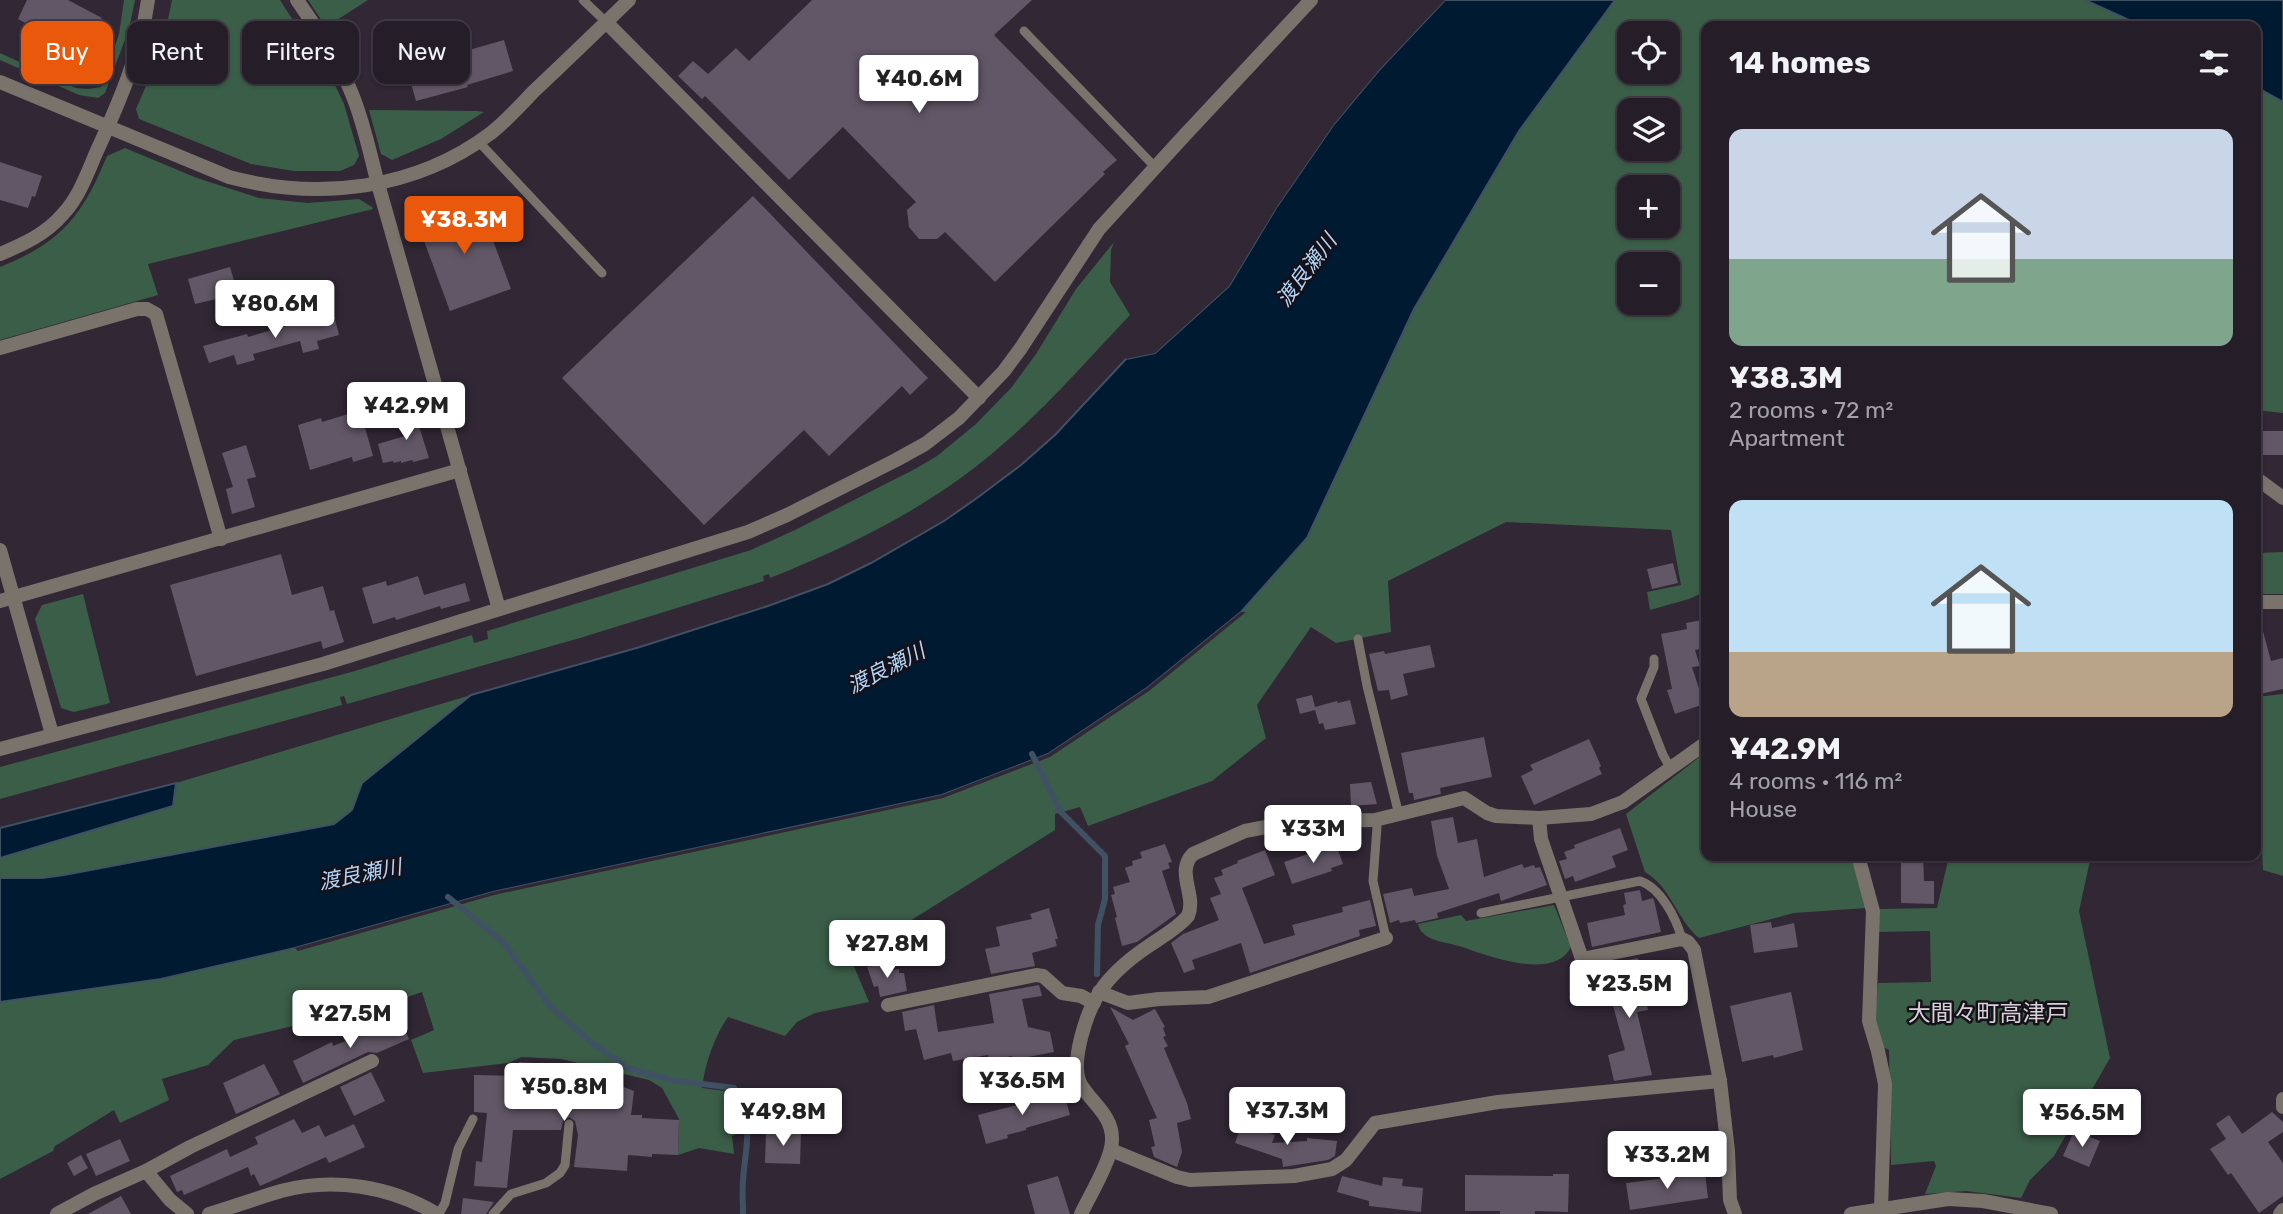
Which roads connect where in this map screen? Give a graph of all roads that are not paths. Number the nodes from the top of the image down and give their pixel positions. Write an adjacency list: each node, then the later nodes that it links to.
1 (148, 0): 9 (street)
2 (297, 0): 12 (street)
3 (583, 0): 6 (lane)
4 (629, 0): 6 (street)
5 (1311, 0): 11 (street)
6 (606, 22): 10 (street); 16 (street)
7 (1024, 31): 11 (lane)
8 (0, 82): 9 (street)
9 (108, 128): 12 (street); 13 (street)
10 (478, 141): 12 (street); 14 (lane)
11 (1155, 167): 16 (street)
12 (378, 184): 17 (street)
13 (0, 254)
14 (602, 273)
15 (0, 348): 20 (street)
16 (979, 398): 25 (street)
17 (460, 470): 20 (street); 25 (street)
18 (2261, 482): 19 (street)
19 (2283, 498)
20 (221, 539): 22 (street)
21 (0, 550): 22 (street)
22 (6, 599): 28 (street)
23 (2261, 602): 24 (street)
24 (2283, 602)
25 (499, 610): 28 (street)
26 (1358, 639): 32 (lane)
27 (1654, 659): 31 (lane)
28 (52, 734): 30 (street)
29 (1701, 747): 31 (street)
30 (0, 748)
31 (1671, 769): 33 (street)
32 (1399, 815): 33 (street); 34 (street)
33 (1539, 818): 36 (street)
34 (1374, 820): 38 (lane); 40 (street)
35 (1859, 861): 50 (street)
36 (1560, 897): 37 (lane); 39 (lane); 39 (street)
37 (1481, 913)
38 (1386, 938): 40 (street)
39 (1682, 939): 43 (street)
40 (1097, 998): 41 (street); 48 (street)
41 (888, 1005)
42 (372, 1061): 49 (street)
43 (1720, 1081): 48 (street); 57 (street)
44 (2283, 1099): 45 (street)
45 (2283, 1107)
46 (473, 1119): 54 (lane)
47 (569, 1124): 55 (lane)
48 (1111, 1150): 56 (street)
49 (146, 1171): 51 (street); 52 (street)
50 (1881, 1209): 58 (street); 59 (street)
51 (57, 1214)
52 (187, 1214)
53 (209, 1214): 54 (street)
54 (438, 1214)
55 (493, 1214)
56 (1081, 1214)
57 (1735, 1214)
58 (1851, 1214)
59 (2051, 1214)

